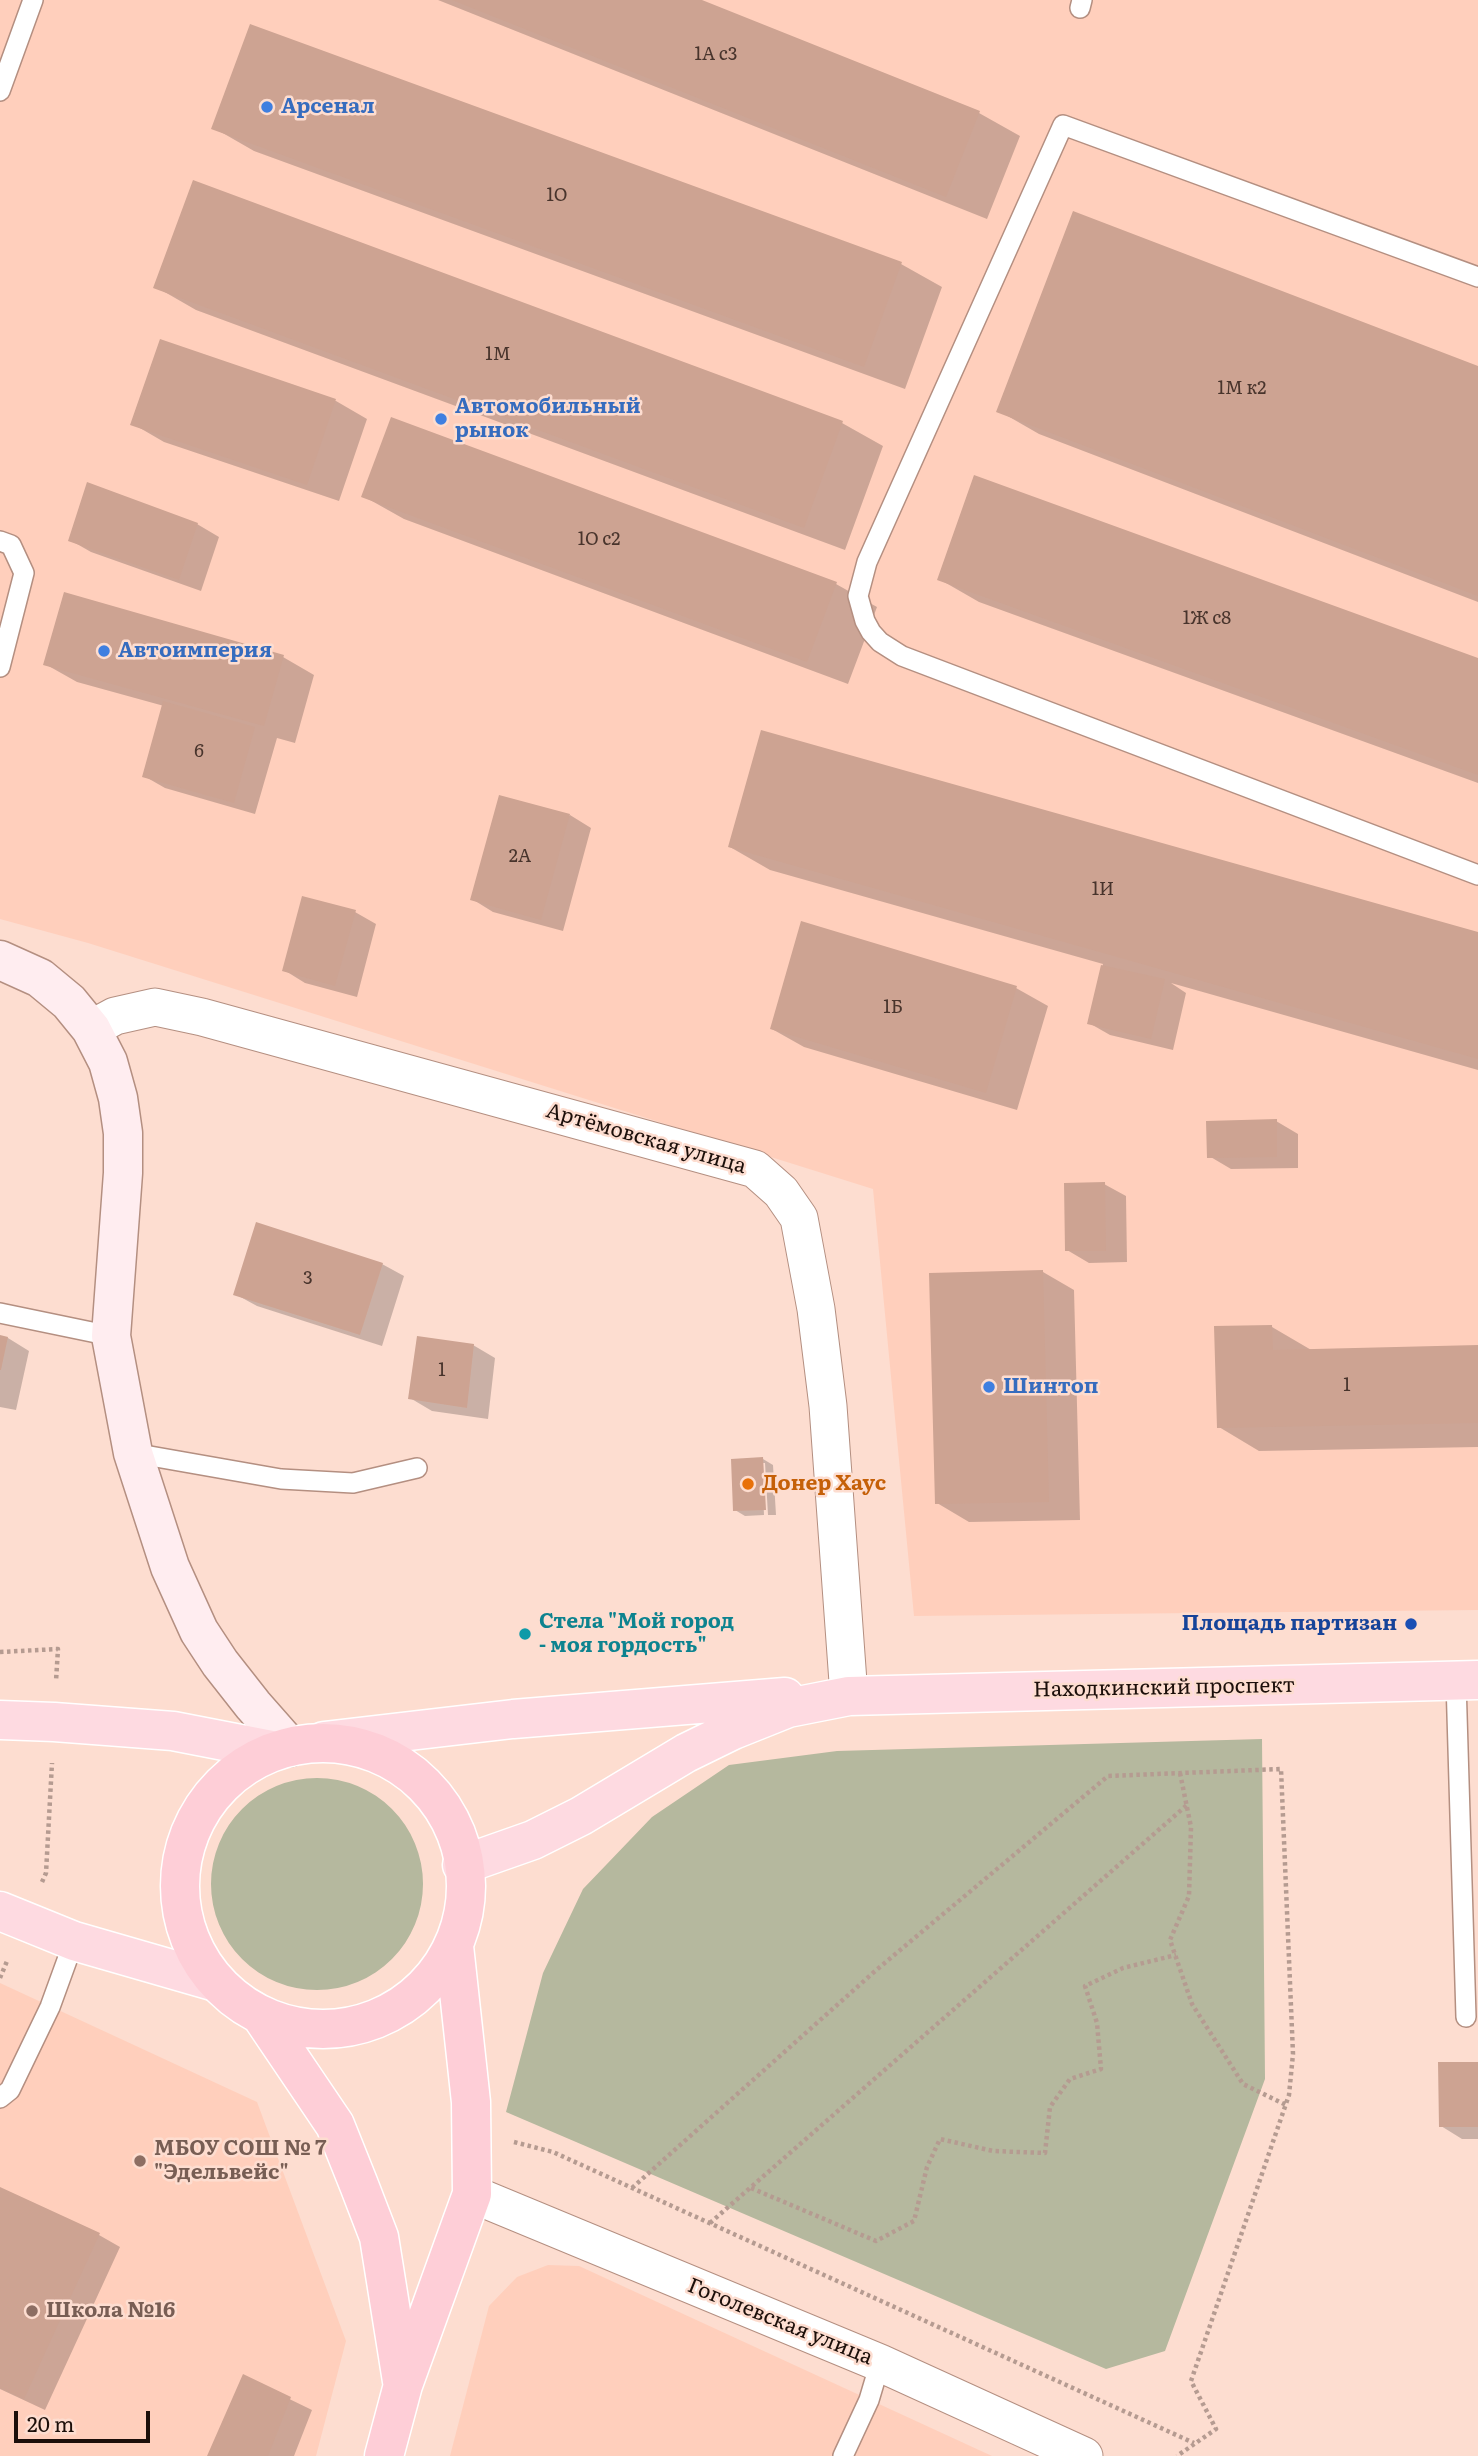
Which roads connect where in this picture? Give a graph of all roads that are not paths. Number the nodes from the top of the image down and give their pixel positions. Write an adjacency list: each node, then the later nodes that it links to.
1 (33, 0): 2 (lane)
2 (0, 91)
3 (1478, 276): 6 (lane)
4 (0, 541): 5 (lane)
5 (0, 667)
6 (1478, 875)
7 (0, 960): 8 (main road)
8 (91, 1029): 10 (main road); 14 (street, Артёмовская улица)
9 (0, 1313): 10 (lane)
10 (111, 1336): 11 (main road)
11 (133, 1453): 12 (lane); 16 (main road)
12 (417, 1468)
13 (1467, 1681): 14 (main road, Находкинский проспект); 23 (lane)
14 (849, 1696): 16 (main road); 17 (main road)
15 (0, 1720): 16 (main road)
16 (295, 1746): 17 (highway); 21 (highway)
17 (462, 1865): 20 (highway)
18 (13, 1916): 19 (main road)
19 (74, 1941): 21 (main road); 24 (lane)
20 (454, 1946): 22 (highway); 25 (highway)
21 (216, 1982): 22 (highway)
22 (262, 2017): 27 (highway)
23 (1466, 2017)
24 (0, 2098)
25 (472, 2194): 26 (street, Гоголевская улица); 27 (highway)
26 (880, 2363): 29 (lane); 30 (street, Гоголевская улица)
27 (403, 2385): 28 (highway)
28 (384, 2456)
29 (843, 2456)
30 (1084, 2456)

